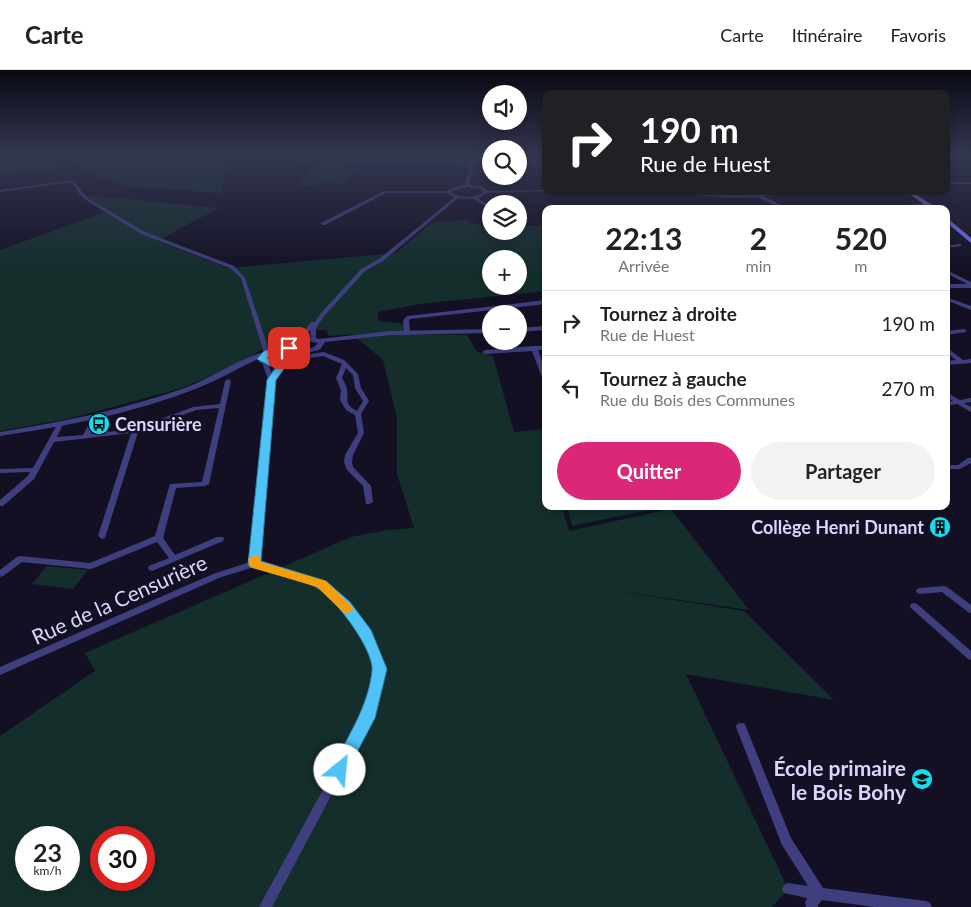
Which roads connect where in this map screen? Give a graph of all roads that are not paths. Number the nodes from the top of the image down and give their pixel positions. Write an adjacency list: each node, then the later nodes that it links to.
1 (81, 194): 42 (street)
2 (381, 194): 20 (street)
3 (450, 194): 10 (street)
4 (484, 194): 12 (street)
5 (691, 195): 11 (street)
6 (755, 195): 11 (street)
7 (780, 195): 11 (street)
8 (914, 195): 14 (main road)
9 (925, 195): 17 (main road)
10 (457, 197): 12 (street); 31 (street)
11 (758, 197): 15 (street)
12 (475, 198): 13 (street)
13 (482, 203)
14 (929, 204): 16 (street)
15 (777, 205)
16 (914, 205)
17 (936, 205)
18 (950, 218): 21 (main road)
19 (950, 223): 22 (main road)
20 (323, 224)
21 (971, 236)
22 (971, 241)
23 (959, 245): 24 (street)
24 (950, 246)
25 (950, 273): 26 (street)
26 (971, 285): 27 (street)
27 (950, 286)
28 (950, 300): 30 (street)
29 (542, 302): 36 (street)
30 (971, 308)
31 (324, 314): 38 (street); 39 (street)
32 (542, 328): 33 (street)
33 (527, 329)
34 (482, 331): 36 (street)
35 (964, 331): 37 (street)
36 (407, 333): 39 (street)
37 (950, 333)
38 (300, 341): 39 (street); 42 (street)
39 (317, 342): 45 (street); 46 (street)
40 (534, 348): 41 (street); 43 (street); 53 (street)
41 (542, 348)
42 (267, 352): 47 (street); 52 (street)
43 (485, 352)
44 (950, 352): 48 (street)
45 (324, 354): 46 (street); 51 (street)
46 (286, 359): 47 (street); 55 (street)
47 (265, 362): 52 (street); 55 (street)
48 (962, 362): 49 (street); 50 (street)
49 (971, 362)
50 (950, 363)
51 (344, 365): 62 (street); 62 (street)
52 (234, 369): 63 (street)
53 (542, 369)
54 (228, 380): 60 (street)
55 (271, 380): 79 (street)
56 (950, 397): 58 (street)
57 (971, 400): 58 (street)
58 (956, 401): 59 (street); 61 (street)
59 (950, 403)
60 (222, 406): 65 (street); 76 (street)
61 (971, 410)
62 (358, 414): 73 (street)
63 (98, 415): 64 (street); 67 (street)
64 (60, 424): 66 (street); 68 (street)
65 (134, 431): 67 (street); 75 (street)
66 (0, 434)
67 (86, 436): 68 (street)
68 (52, 440): 71 (street)
69 (971, 460): 70 (street)
70 (950, 467)
71 (34, 470): 72 (street); 74 (street)
72 (0, 471)
73 (369, 502)
74 (0, 504)
75 (102, 536)
76 (159, 538): 78 (street); 81 (street)
77 (220, 539): 78 (street)
78 (174, 559): 80 (street)
79 (254, 564): 86 (street, Rue de la Censurière); 90 (street)
80 (152, 568)
81 (0, 574)
82 (920, 591): 84 (street)
83 (914, 606): 85 (street)
84 (971, 610)
85 (971, 656)
86 (0, 671)
87 (741, 728): 89 (street)
88 (788, 889): 89 (street)
89 (820, 894): 91 (street); 92 (street)
90 (265, 907)
91 (812, 907)
92 (926, 907)

